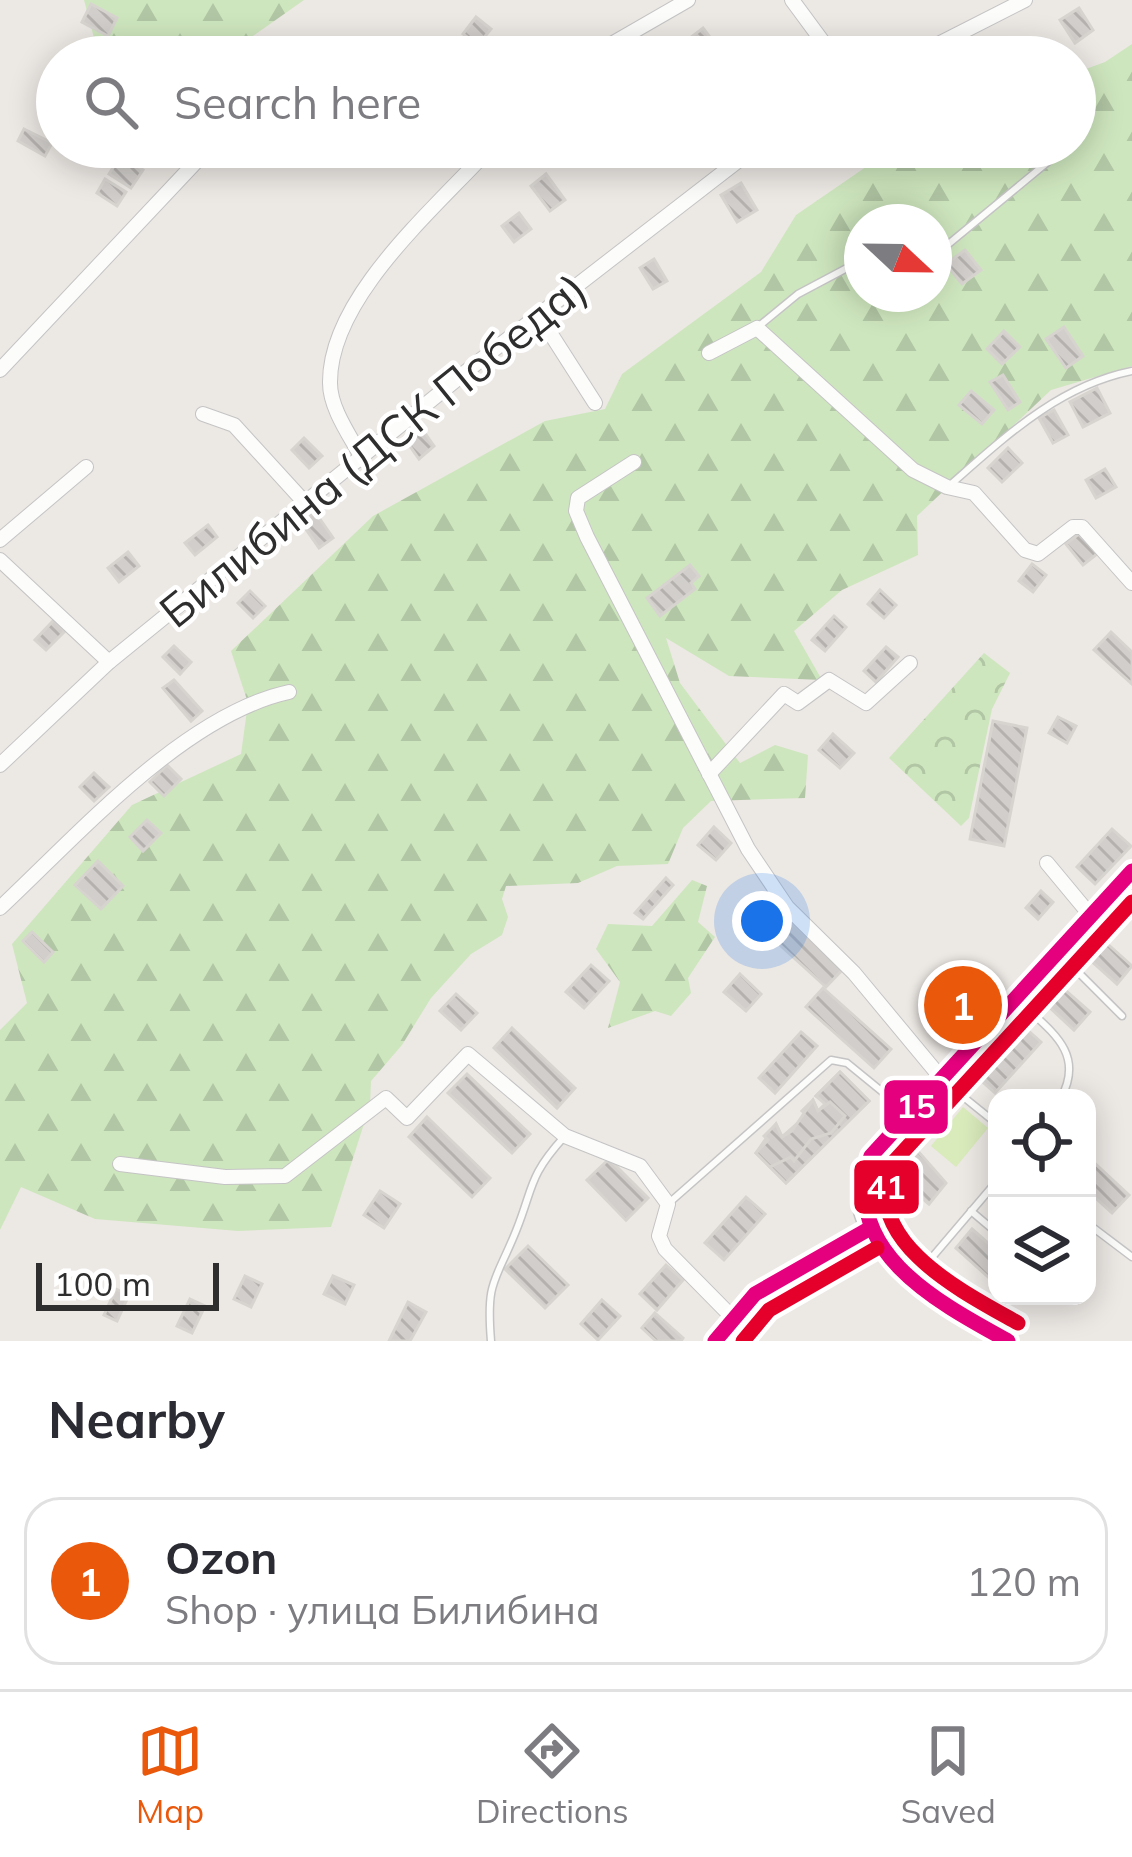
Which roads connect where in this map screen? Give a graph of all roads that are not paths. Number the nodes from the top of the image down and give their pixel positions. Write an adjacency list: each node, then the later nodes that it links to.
1 (688, 0): 4 (street)
2 (792, 0): 5 (street)
3 (1025, 0): 6 (street)
4 (625, 36)
5 (819, 36)
6 (954, 36)
7 (190, 168): 16 (street)
8 (471, 168): 20 (street)
9 (729, 168): 13 (street, Билибина (ДСК Победа))
10 (1041, 168): 11 (lane)
11 (952, 241)
12 (844, 270): 14 (lane)
13 (540, 317): 18 (street); 20 (street, Билибина (ДСК Победа))
14 (757, 328): 15 (street); 23 (street)
15 (709, 353)
16 (0, 370)
17 (1132, 371): 23 (lane)
18 (595, 403)
19 (203, 414): 24 (street)
20 (363, 460): 24 (street, Билибина (ДСК Победа))
21 (634, 462): 32 (street)
22 (86, 467): 25 (street)
23 (947, 488): 27 (street)
24 (307, 505): 28 (street, Билибина (ДСК Победа))
25 (0, 540)
26 (0, 560): 28 (street)
27 (1132, 584)
28 (109, 662): 31 (street, Билибина (ДСК Победа))
29 (910, 663): 32 (street)
30 (289, 692): 35 (street)
31 (0, 765)
32 (709, 774): 40 (street)
33 (1047, 863): 36 (street)
34 (1132, 872): 36 (main road)
35 (0, 908)
36 (1091, 916): 37 (main road)
37 (1058, 952): 38 (main road); 39 (lane)
38 (1017, 1000): 40 (main road); 41 (lane)
39 (1122, 1016)
40 (943, 1079): 42 (main road); 43 (lane)
41 (1065, 1089)
42 (910, 1114): 47 (lane); 50 (main road)
43 (988, 1116)
44 (565, 1136): 45 (street); 47 (street); 55 (lane)
45 (120, 1164)
46 (988, 1191): 48 (lane)
47 (668, 1204): 54 (street)
48 (971, 1211): 49 (lane); 53 (lane)
49 (988, 1225)
50 (867, 1230): 53 (main road); 54 (street)
51 (1096, 1230): 52 (lane)
52 (1132, 1257)
53 (915, 1278): 57 (main road)
54 (731, 1316): 56 (street)
55 (491, 1341)
56 (715, 1341)
57 (1007, 1341)

